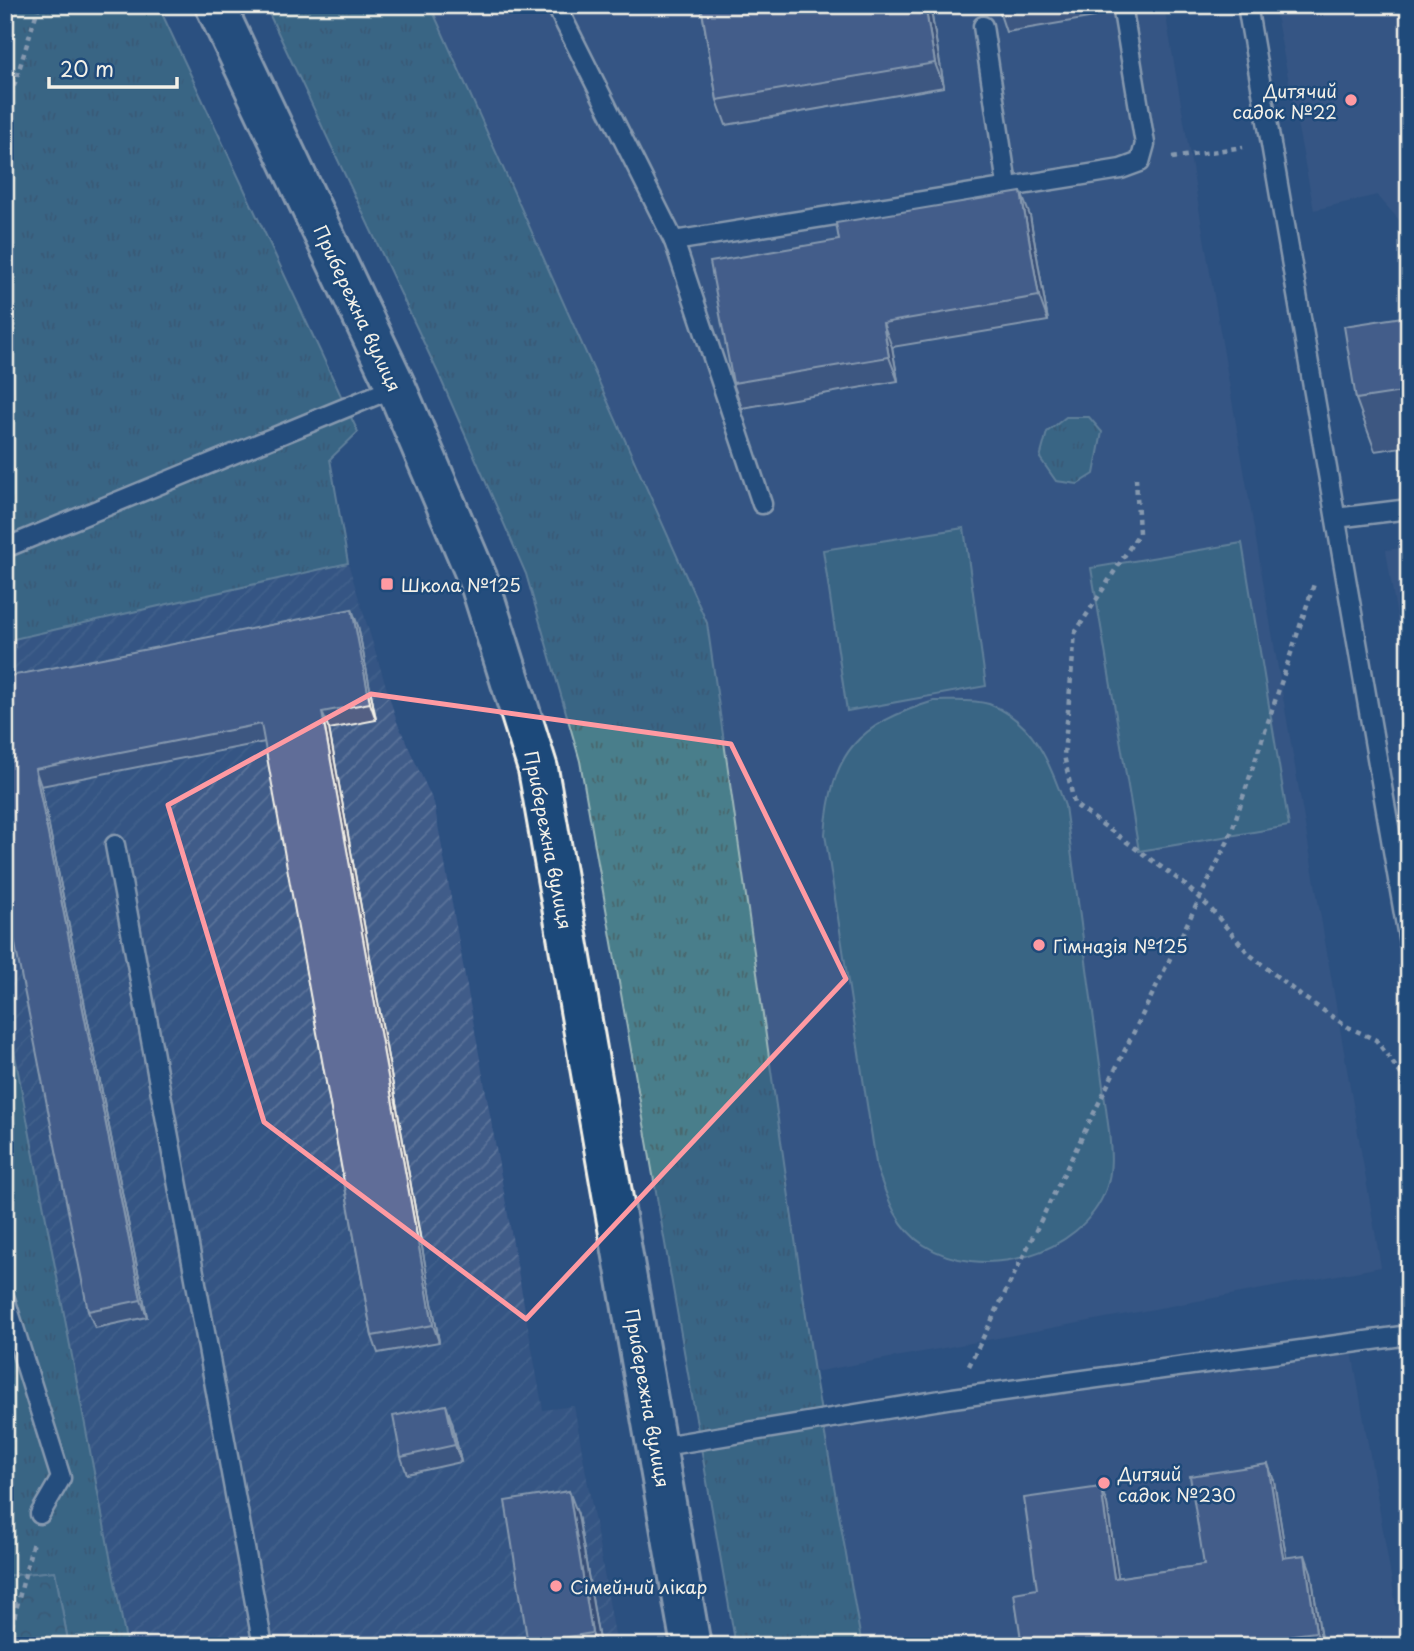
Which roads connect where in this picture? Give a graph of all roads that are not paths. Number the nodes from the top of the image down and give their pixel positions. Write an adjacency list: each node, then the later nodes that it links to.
1 (215, 5): 8 (street, Прибережна вулиця)
2 (555, 5): 7 (lane)
3 (1122, 5): 6 (lane)
4 (1247, 5): 11 (lane)
5 (983, 26): 6 (lane)
6 (1007, 185): 7 (lane)
7 (674, 241): 9 (lane)
8 (396, 387): 12 (lane); 17 (street, Прибережна вулиця)
9 (762, 504)
10 (1409, 509): 11 (lane)
11 (1336, 518): 14 (lane)
12 (5, 548)
13 (115, 845): 19 (lane)
14 (1409, 943)
15 (5, 1299): 18 (lane)
16 (1409, 1335): 17 (lane)
17 (657, 1447): 20 (street, Прибережна вулиця)
18 (40, 1514)
19 (263, 1646)
20 (691, 1646)

